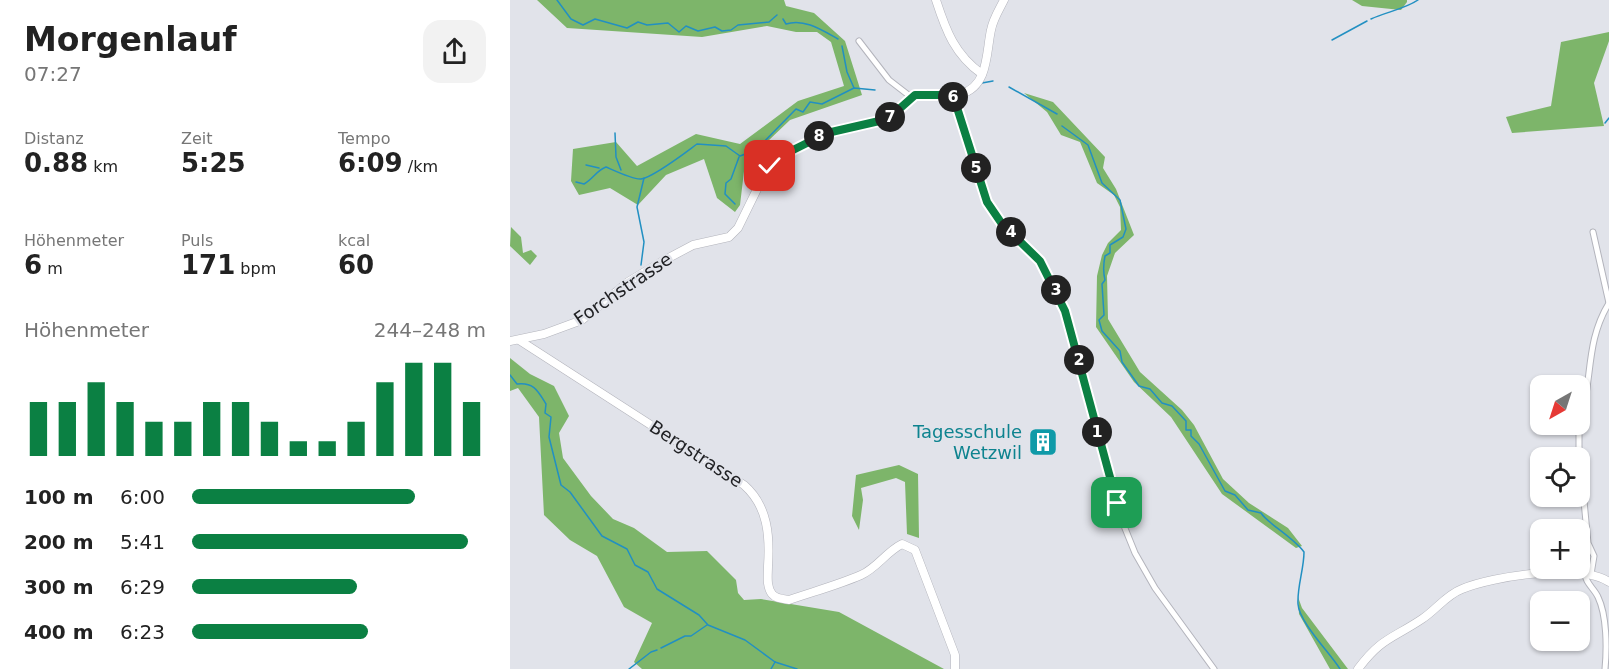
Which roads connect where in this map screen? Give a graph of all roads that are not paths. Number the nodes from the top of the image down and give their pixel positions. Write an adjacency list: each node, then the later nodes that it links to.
1 (936, 0): 4 (street)
2 (1004, 0): 4 (street)
3 (859, 41): 6 (street)
4 (982, 74): 5 (street)
5 (953, 95): 6 (street); 18 (street)
6 (910, 97): 9 (street, Forchstrasse)
7 (1593, 232): 8 (street)
8 (1609, 303): 10 (street)
9 (514, 341): 17 (street, Bergstrasse)
10 (1587, 375)
11 (1590, 547): 12 (street)
12 (1590, 567)
13 (1590, 574): 16 (street)
14 (1530, 575): 19 (street)
15 (1587, 579): 20 (street)
16 (1609, 582)
17 (955, 669)
18 (1214, 669)
19 (1358, 669)
20 (1605, 669)

